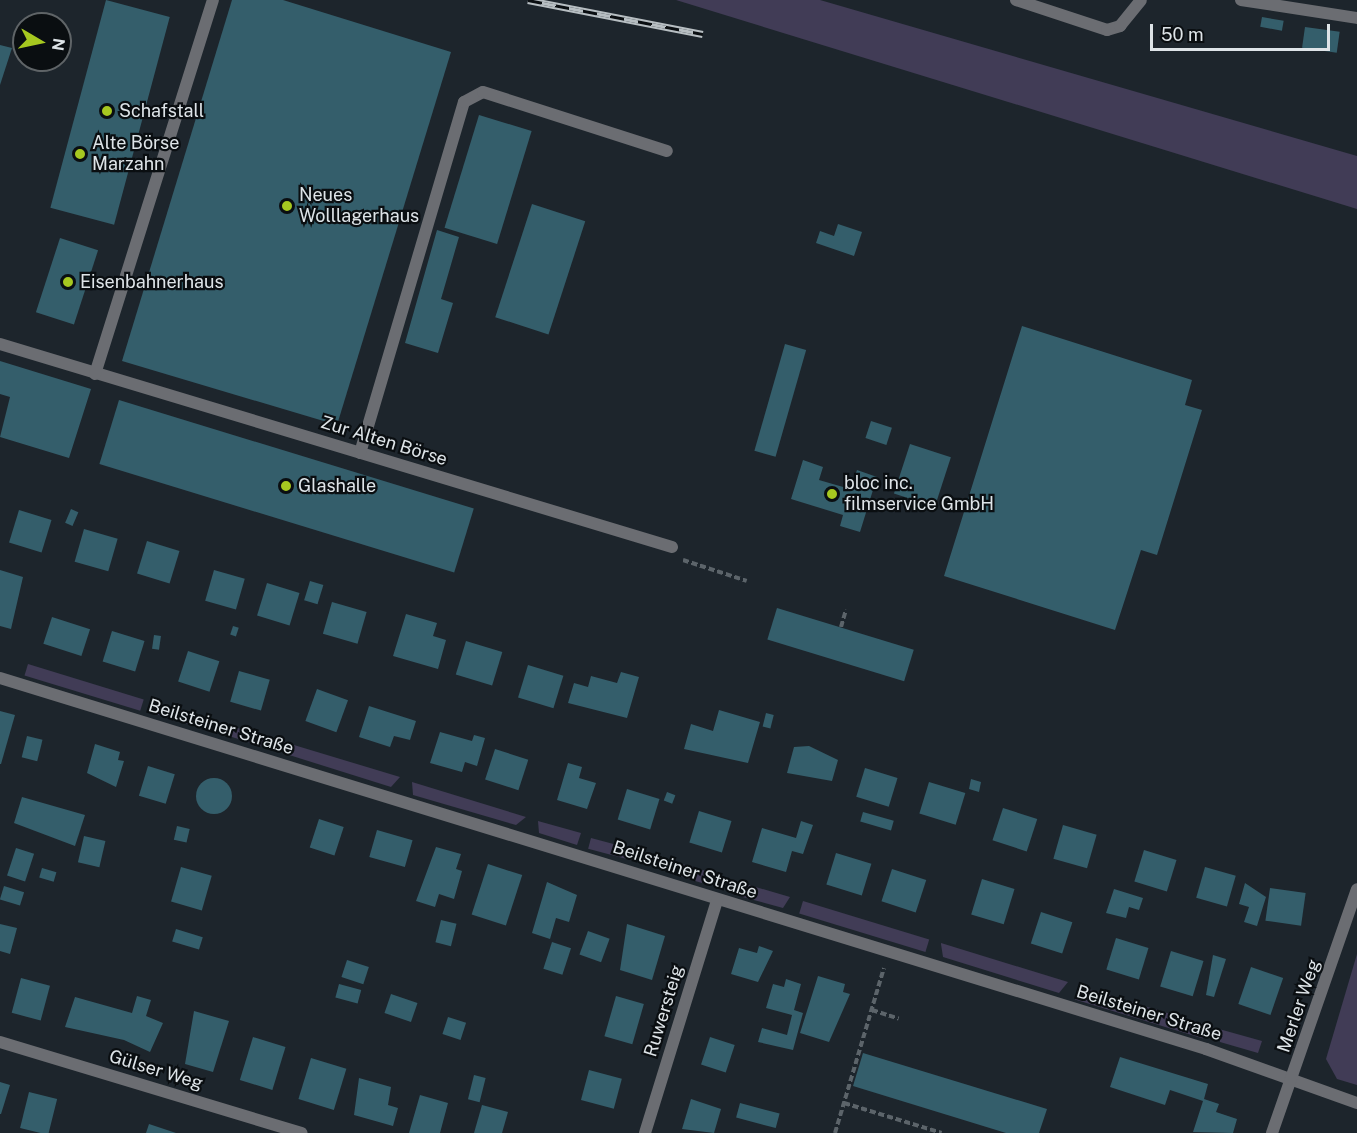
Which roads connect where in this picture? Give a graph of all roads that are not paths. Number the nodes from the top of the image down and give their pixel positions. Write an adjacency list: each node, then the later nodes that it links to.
1 (213, 0): 8 (street)
2 (1017, 0): 3 (street)
3 (1141, 0)
4 (1241, 0): 5 (street)
5 (1357, 18)
6 (667, 151): 9 (street)
7 (0, 344): 8 (street, Zur Alten Börse)
8 (95, 374): 9 (street, Zur Alten Börse)
9 (360, 453): 10 (street, Zur Alten Börse)
10 (672, 547)
11 (0, 678): 13 (street, Beilsteiner Straße)
12 (1357, 889): 15 (street, Merler Weg)
13 (717, 900): 15 (street, Beilsteiner Straße); 18 (street, Ruwersteig)
14 (0, 1042): 17 (street, Gülser Weg)
15 (1289, 1081): 16 (street, Beilsteiner Straße); 19 (street, Merler Weg)
16 (1357, 1103)
17 (302, 1133)
18 (645, 1133)
19 (1272, 1133)

